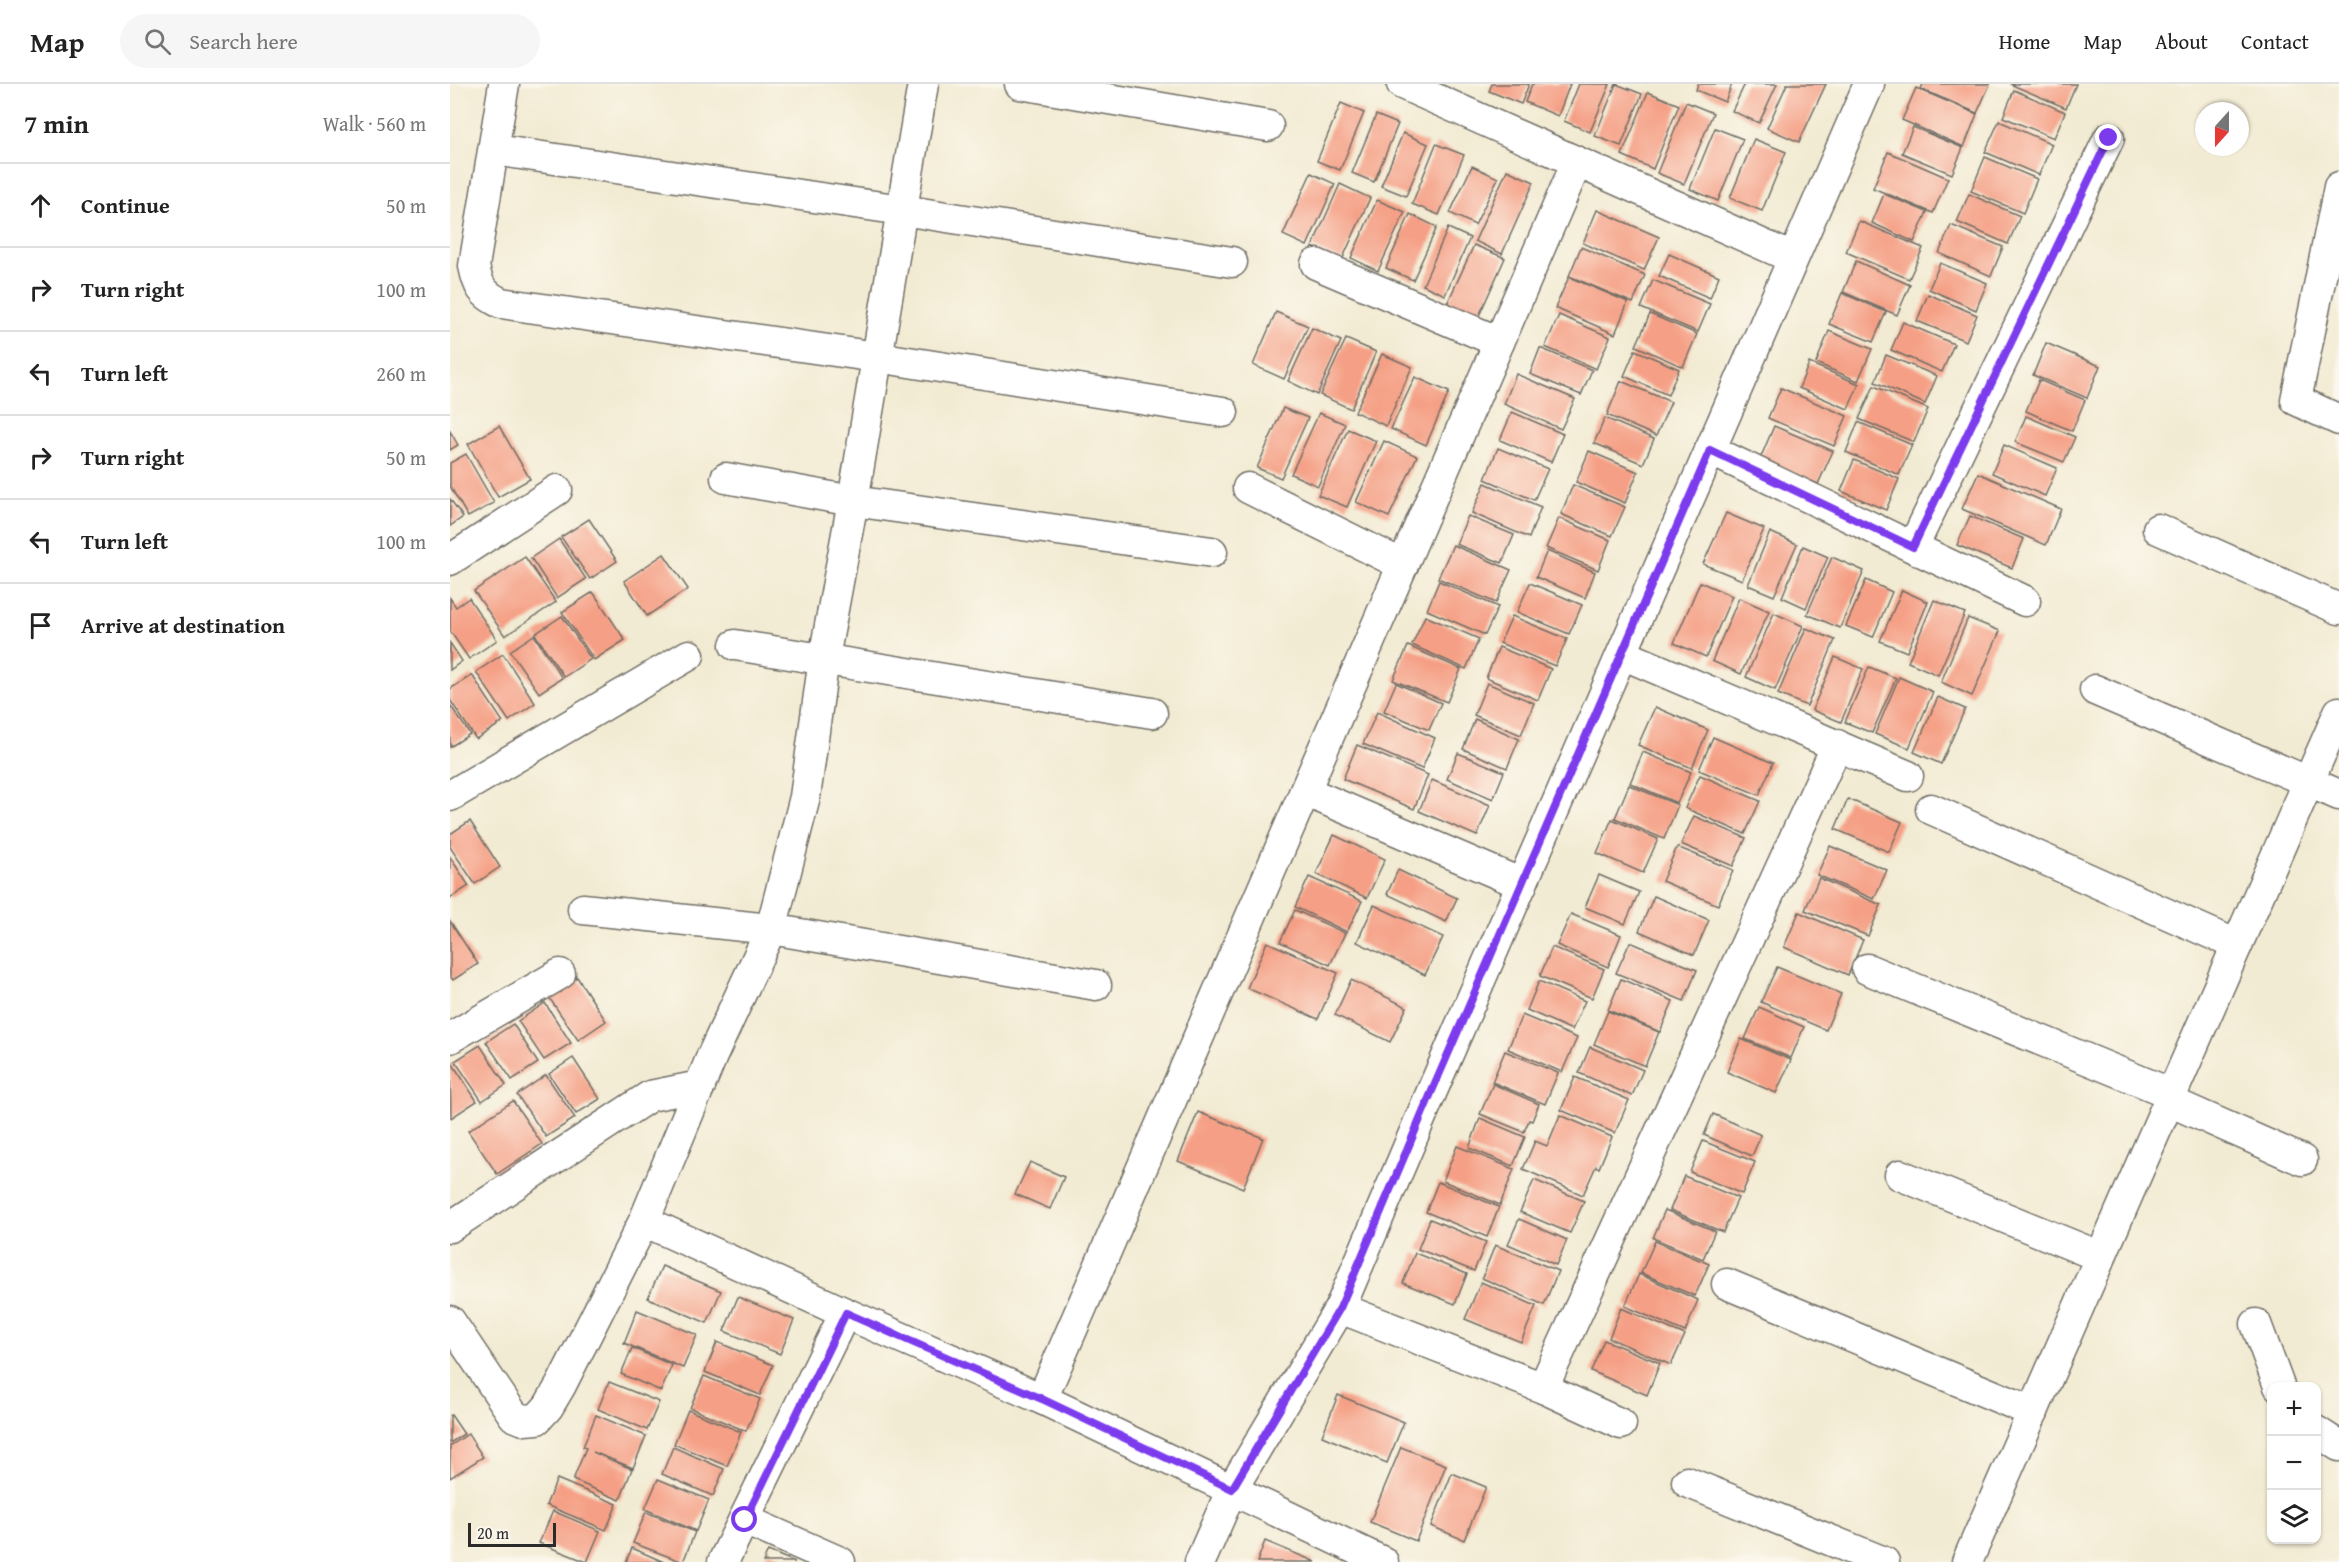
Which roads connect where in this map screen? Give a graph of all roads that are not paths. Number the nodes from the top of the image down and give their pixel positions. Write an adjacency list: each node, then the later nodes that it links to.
1 (504, 84): 8 (street)
2 (922, 84): 11 (street)
3 (1020, 84): 6 (street)
4 (1402, 84): 9 (street)
5 (1869, 84): 12 (street)
6 (1268, 126)
7 (2109, 138): 25 (street)
8 (494, 150): 11 (street); 16 (street)
9 (1577, 162): 12 (street); 15 (street)
10 (2339, 187): 18 (street)
11 (902, 210): 13 (street); 16 (street)
12 (1793, 258): 19 (street)
13 (1232, 262)
14 (1316, 264): 15 (street)
15 (1499, 342): 28 (street)
16 (877, 357): 17 (street); 23 (street)
17 (1223, 412)
18 (2339, 420)
19 (1710, 450): 25 (street); 32 (street)
20 (726, 478): 23 (street)
21 (1248, 488): 28 (street)
22 (557, 490): 27 (street)
23 (853, 501): 26 (street); 34 (street)
24 (2158, 529): 30 (street)
25 (1913, 547): 29 (street)
26 (1212, 552)
27 (450, 560)
28 (1403, 565): 41 (street)
29 (2025, 602)
30 (2339, 609)
31 (735, 645): 34 (street)
32 (1622, 654): 38 (street); 45 (street)
33 (689, 655): 43 (street)
34 (824, 658): 37 (street); 47 (street)
35 (2095, 690): 40 (street)
36 (2339, 712): 40 (street)
37 (1152, 713)
38 (1837, 745): 39 (street); 66 (street)
39 (1908, 776)
40 (2308, 782): 42 (street); 48 (street)
41 (1305, 792): 45 (street); 67 (street)
42 (2339, 795)
43 (450, 796)
44 (1931, 810): 48 (street)
45 (1522, 884): 61 (street)
46 (583, 909): 47 (street)
47 (771, 929): 51 (street); 53 (street)
48 (2237, 945): 54 (street)
49 (1867, 969): 54 (street)
50 (560, 974): 52 (street)
51 (1096, 985)
52 (450, 1038)
53 (700, 1086): 57 (street); 58 (street)
54 (2170, 1098): 55 (street); 59 (street)
55 (2302, 1160)
56 (1900, 1175): 59 (street)
57 (645, 1221): 62 (street); 63 (street)
58 (450, 1227)
59 (2101, 1257): 68 (street)
60 (1727, 1284): 68 (street)
61 (1340, 1308): 66 (street); 73 (street)
62 (846, 1313): 67 (street); 74 (street)
63 (450, 1321)
64 (2256, 1324): 65 (street)
65 (2278, 1382)
66 (1543, 1388): 69 (street)
67 (1042, 1399): 73 (street)
68 (2032, 1412): 80 (street)
69 (1621, 1424)
70 (2321, 1434): 71 (street)
71 (2339, 1446)
72 (1687, 1482): 79 (street)
73 (1232, 1489): 77 (street); 78 (street)
74 (745, 1520): 75 (street); 76 (street)
75 (723, 1562)
76 (840, 1562)
77 (1200, 1562)
78 (1383, 1562)
79 (1884, 1562)
80 (1967, 1562)

